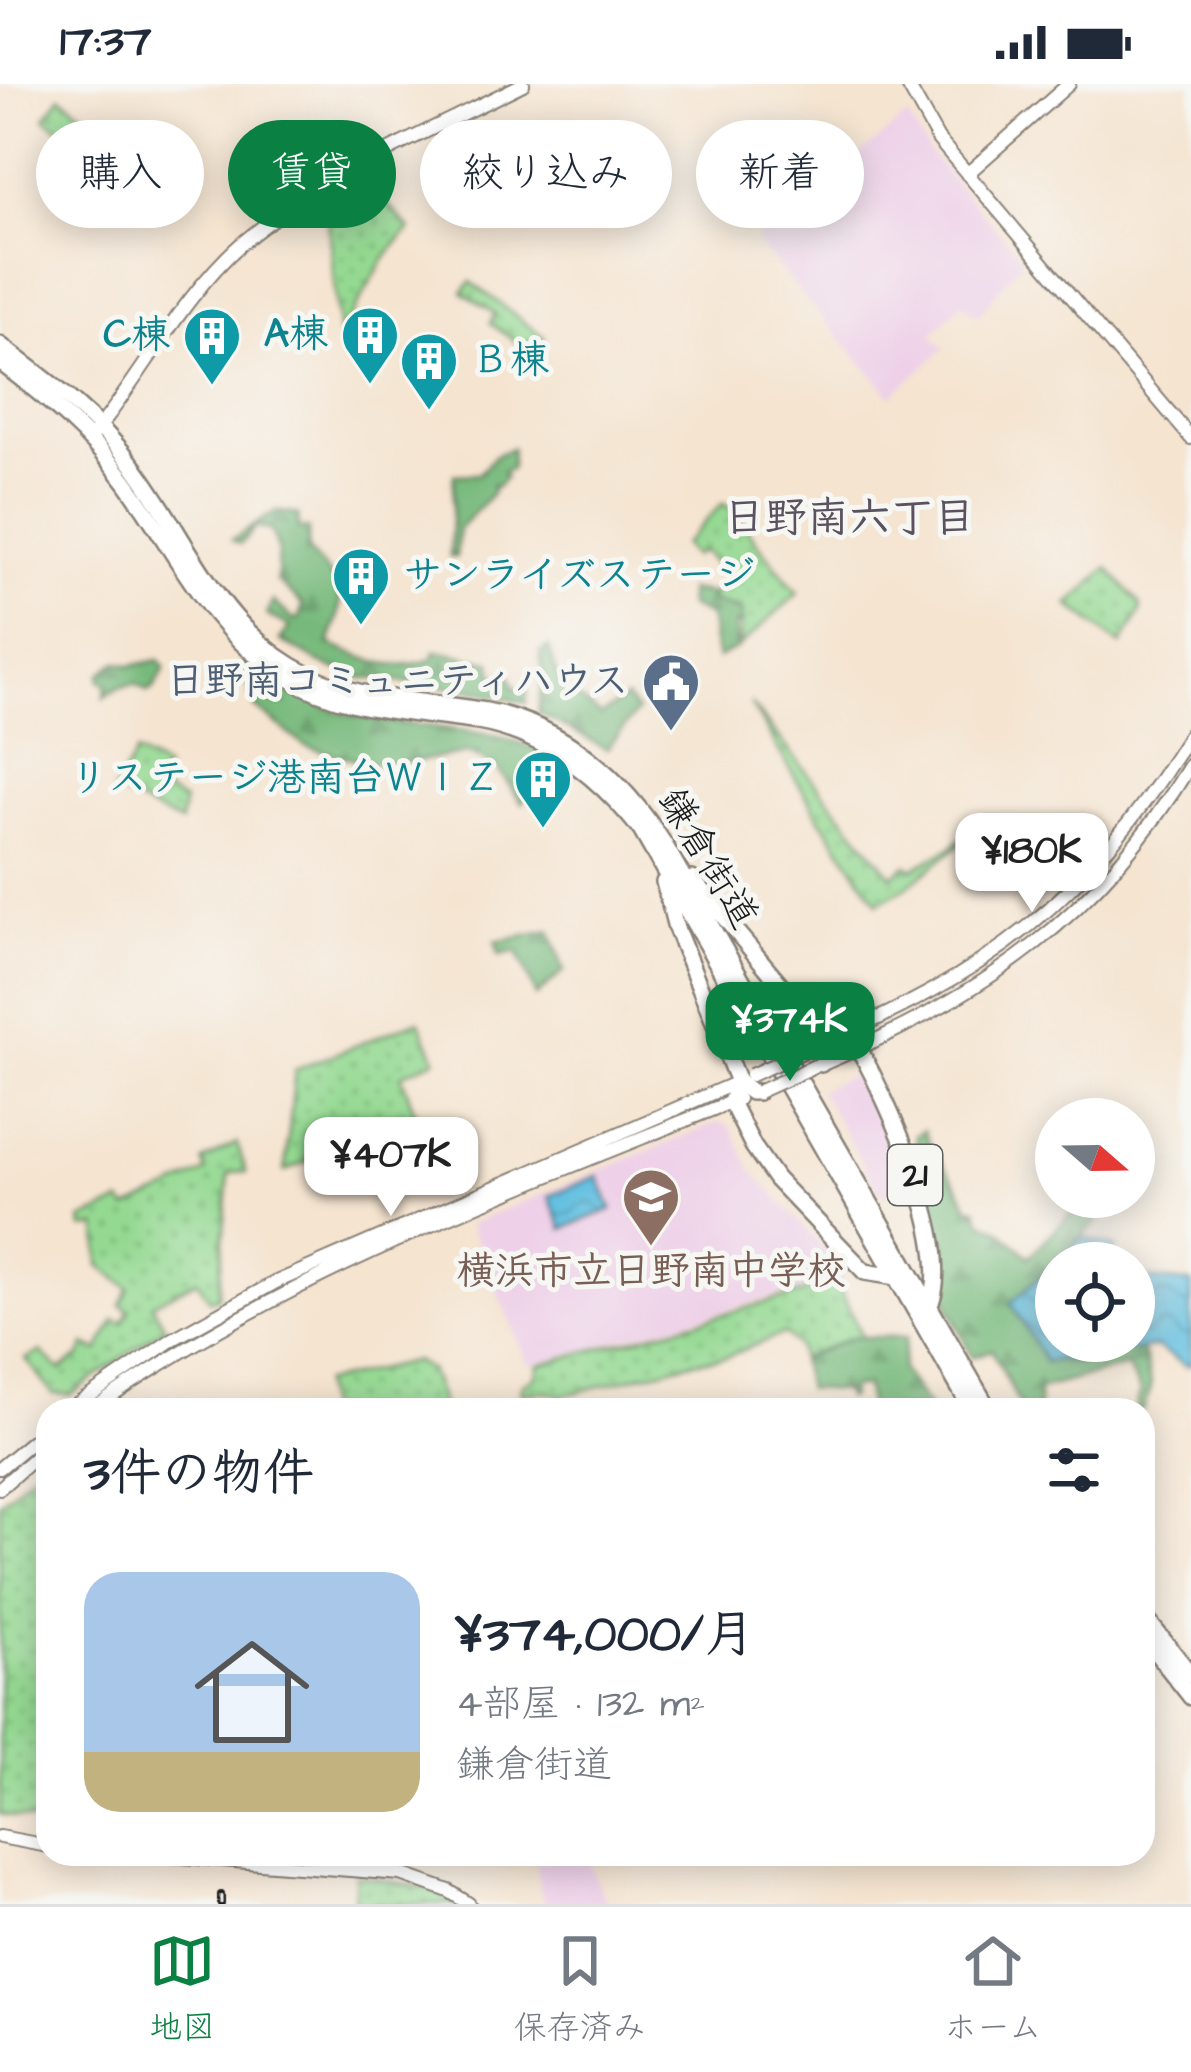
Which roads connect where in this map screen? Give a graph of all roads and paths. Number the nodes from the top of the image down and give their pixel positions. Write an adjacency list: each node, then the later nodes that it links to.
1 (523, 84): 7 (street)
2 (907, 84): 4 (street)
3 (1069, 84): 4 (street)
4 (967, 174): 8 (street)
5 (0, 346): 7 (main road, 鎌倉街道 / 21)
6 (0, 362): 7 (main road, 鎌倉街道 / 21)
7 (95, 433): 11 (main road, 鎌倉街道 / 21)
8 (1191, 438)
9 (1191, 733): 12 (street)
10 (1191, 764): 13 (street)
11 (660, 851): 12 (main road, 21); 15 (main road, 21); 18 (main road, 鎌倉街道 / 21); 19 (main road, 鎌倉街道 / 21)
12 (828, 1041): 13 (main road); 14 (main road); 15 (street, bridge)
13 (859, 1048): 14 (street); 19 (main road, 21)
14 (818, 1065): 16 (street, bridge)
15 (745, 1078): 16 (main road); 17 (main road); 20 (street)
16 (758, 1092): 17 (street)
17 (731, 1102): 18 (main road); 21 (street)
18 (896, 1277): 22 (main road, 鎌倉街道 / 21)
19 (928, 1309): 23 (main road, 鎌倉街道 / 21)
20 (87, 1398)
21 (110, 1398)
22 (965, 1398)
23 (981, 1398)
24 (36, 1438): 26 (street)
25 (36, 1456): 27 (street)
26 (0, 1468)
27 (0, 1487)
28 (1155, 1630): 30 (main road)
29 (1155, 1651): 31 (main road)
30 (1191, 1675)
31 (1191, 1697)
32 (0, 1837): 33 (street)
33 (36, 1844)
34 (298, 1866): 35 (street)
35 (469, 1904)

